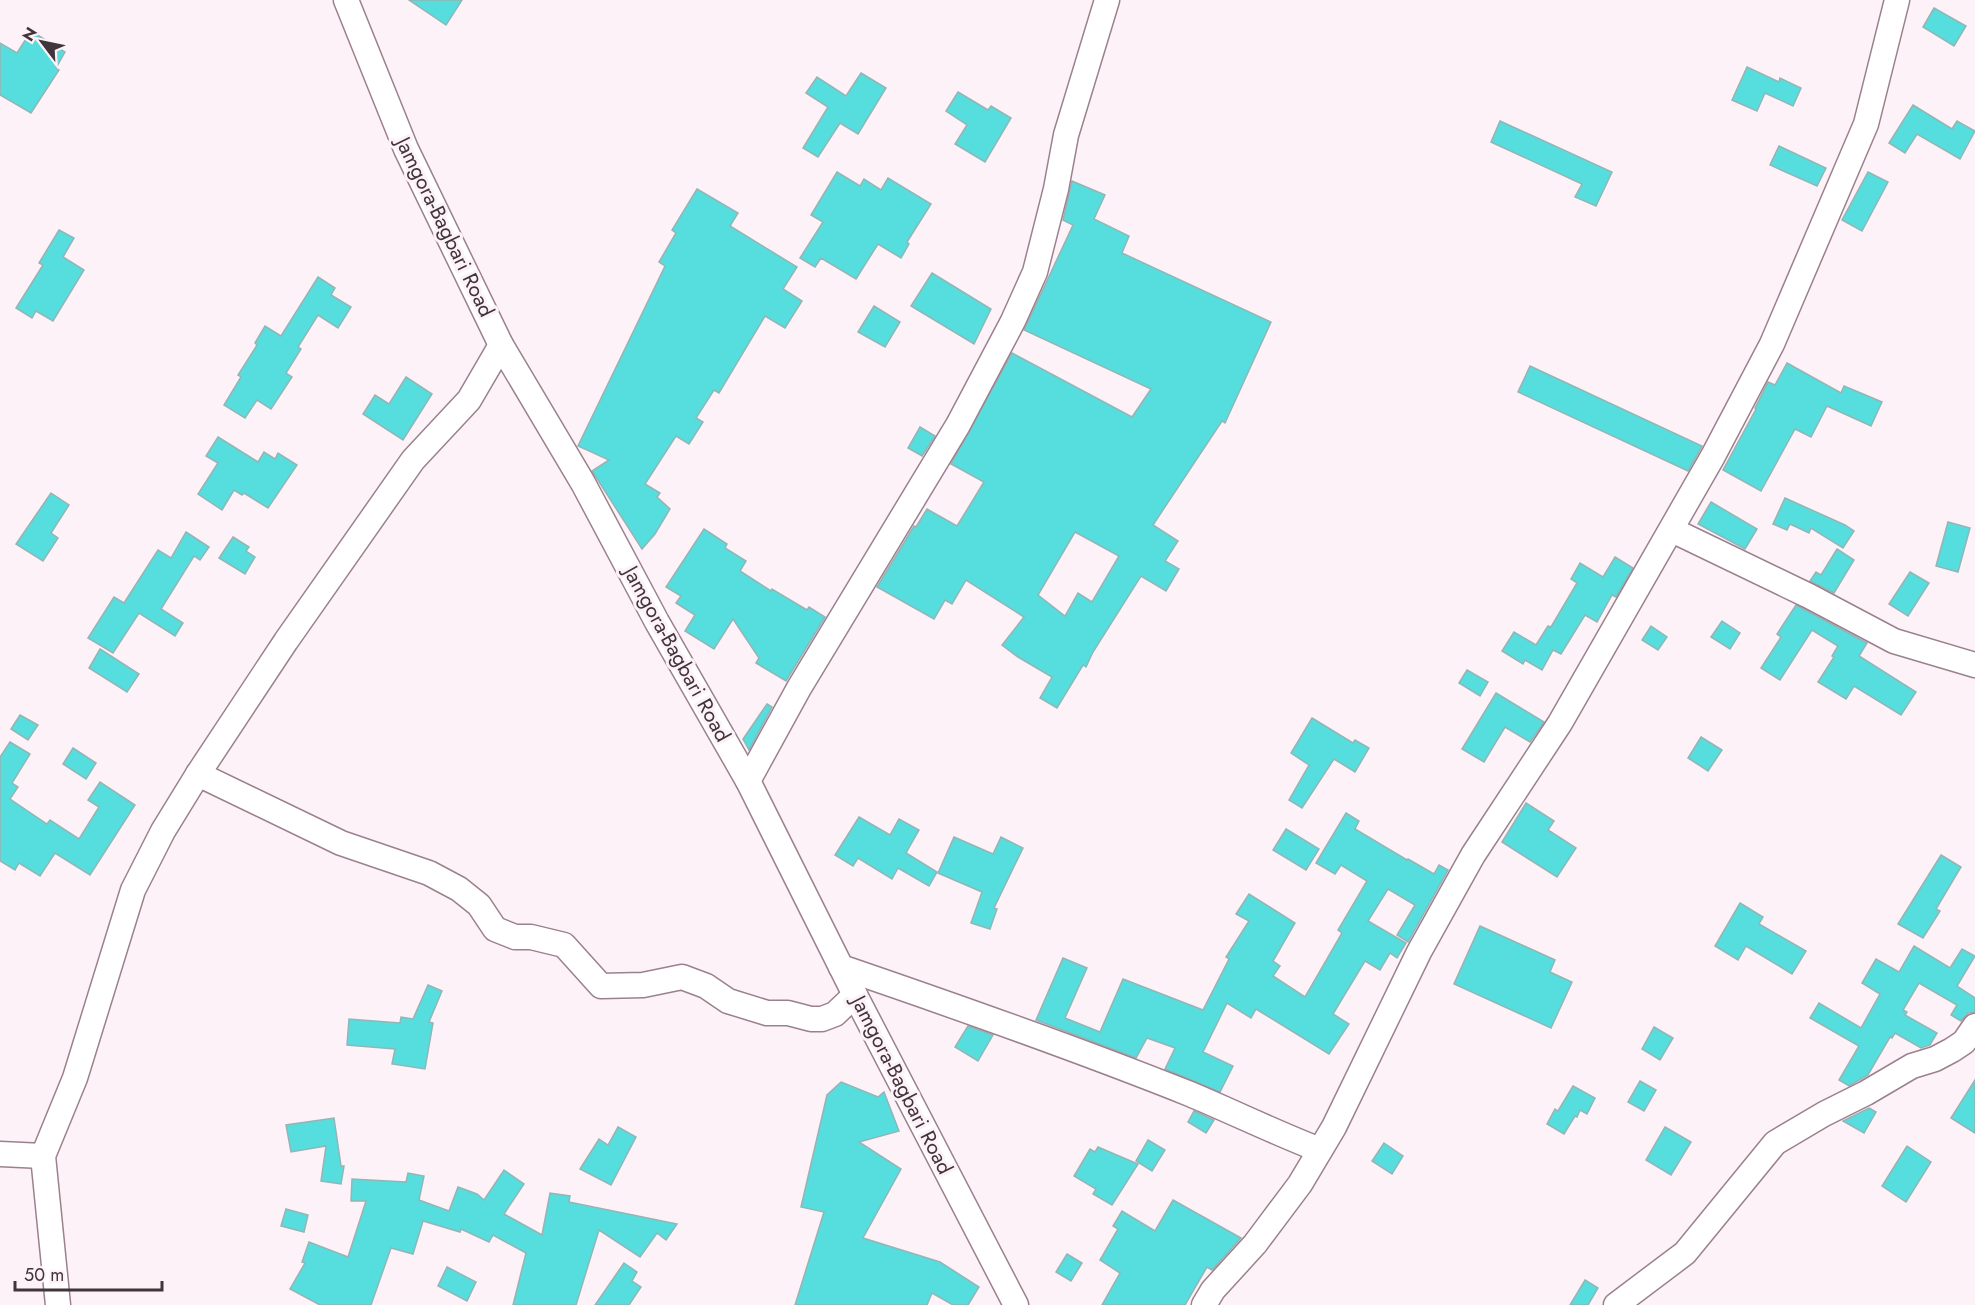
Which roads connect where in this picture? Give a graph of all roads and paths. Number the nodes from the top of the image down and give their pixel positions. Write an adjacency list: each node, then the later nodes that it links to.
1 (346, 0): 4 (street, Jamgora-Bagbari Road)
2 (1107, 0): 8 (street)
3 (1897, 0): 5 (street)
4 (501, 345): 7 (street); 8 (street, Jamgora-Bagbari Road)
5 (1672, 530): 6 (street); 12 (street)
6 (1975, 665)
7 (198, 774): 10 (street); 14 (street)
8 (748, 781): 9 (street, Jamgora-Bagbari Road)
9 (841, 967): 10 (street, Jamgora-Bagbari Road); 12 (street)
10 (855, 995): 17 (street, Jamgora-Bagbari Road)
11 (1975, 1026): 15 (street)
12 (1320, 1150): 18 (street)
13 (0, 1154): 14 (street)
14 (43, 1156): 16 (street)
15 (1620, 1304)
16 (58, 1305)
17 (1016, 1305)
18 (1204, 1305)

